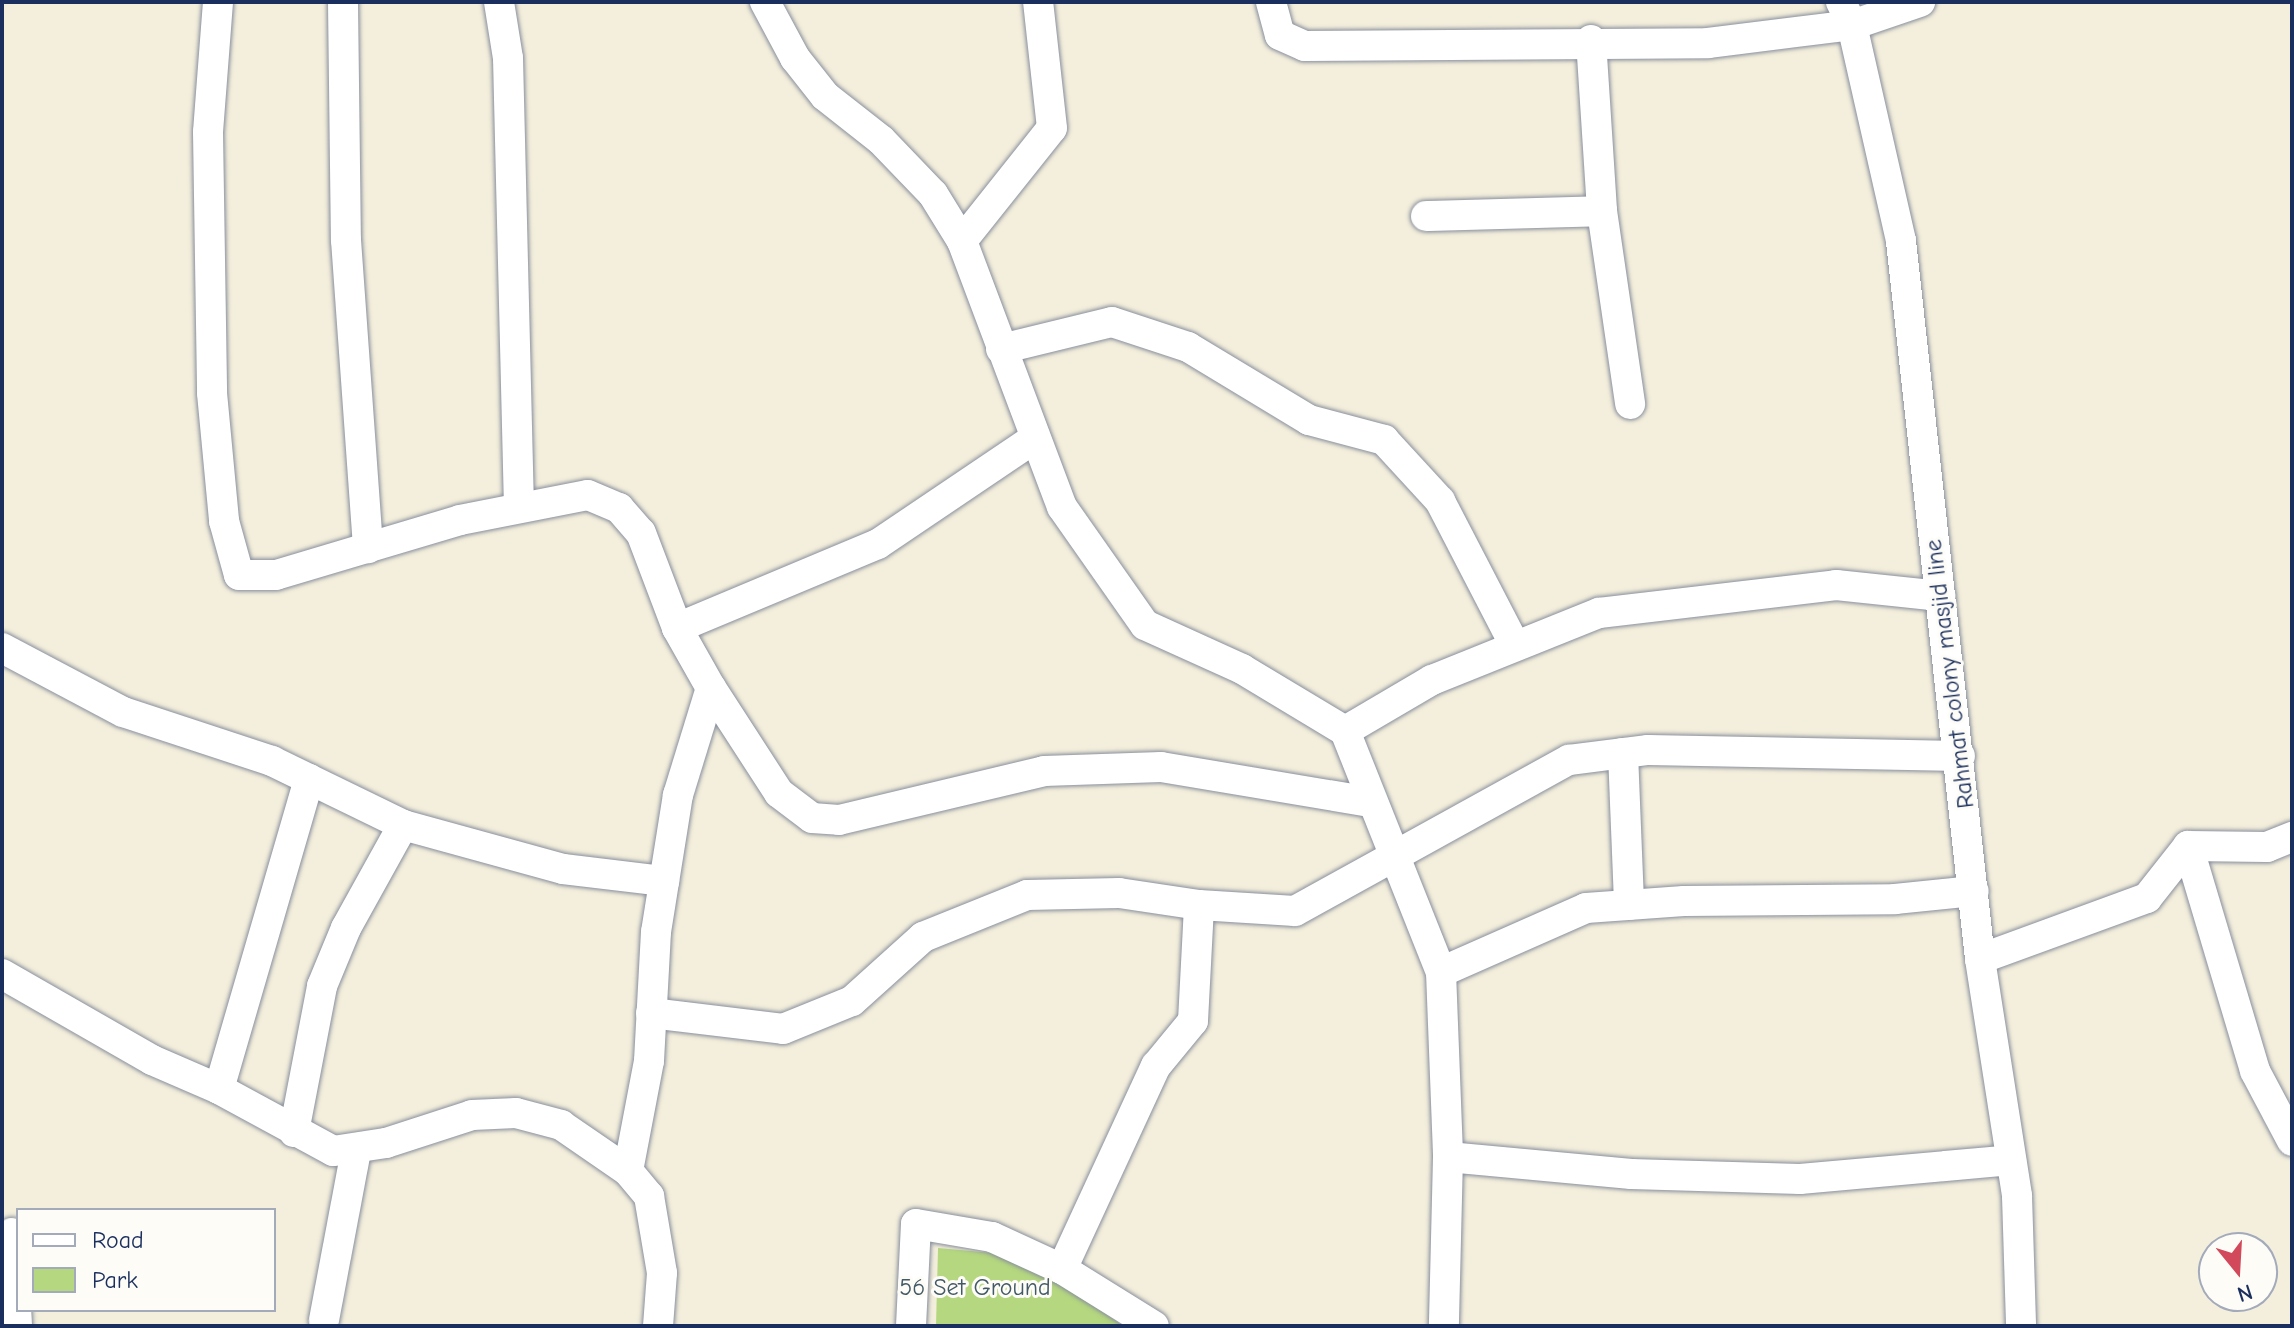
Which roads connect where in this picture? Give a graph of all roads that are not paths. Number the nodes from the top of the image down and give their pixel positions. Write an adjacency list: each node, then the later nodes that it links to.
1 (218, 2): 17 (street)
2 (343, 2): 17 (street)
3 (499, 2): 16 (street)
4 (765, 2): 12 (street)
5 (1038, 2): 12 (street)
6 (1271, 2): 9 (street)
7 (1920, 2): 8 (street)
8 (1847, 14): 9 (street); 18 (street, Rahmat colony masjid line)
9 (1591, 40): 10 (street)
10 (1602, 211): 11 (street); 14 (street)
11 (1426, 216)
12 (962, 241): 13 (street)
13 (1001, 349): 15 (street); 20 (street)
14 (1630, 404)
15 (1035, 438): 19 (street); 23 (street)
16 (519, 508): 17 (street); 19 (street)
17 (368, 548)
18 (1940, 596): 20 (street); 25 (street, Rahmat colony masjid line)
19 (677, 628): 22 (street)
20 (1514, 644): 23 (street)
21 (2, 648): 26 (street)
22 (711, 688): 27 (street); 32 (street)
23 (1345, 731): 27 (street)
24 (1623, 753): 25 (street); 31 (street); 35 (street)
25 (1960, 756): 33 (street, Rahmat colony masjid line)
26 (309, 779): 28 (street); 40 (street)
27 (1371, 802): 31 (street)
28 (403, 825): 32 (street); 41 (street)
29 (2292, 837): 30 (street)
30 (2188, 846): 36 (street); 42 (street)
31 (1392, 858): 34 (street); 37 (street)
32 (664, 881): 39 (street)
33 (1974, 891): 35 (street); 36 (street, Rahmat colony masjid line)
34 (1199, 905): 39 (street); 48 (street)
35 (1629, 905): 37 (street)
36 (1980, 959): 45 (street, Rahmat colony masjid line)
37 (1441, 972): 44 (street)
38 (2, 974): 40 (street)
39 (651, 1013): 46 (street)
40 (219, 1089): 41 (street)
41 (294, 1132): 43 (street)
42 (2292, 1141)
43 (356, 1150): 46 (street); 50 (street)
44 (1448, 1157): 45 (street); 54 (street)
45 (2011, 1160): 55 (street, Rahmat colony masjid line)
46 (628, 1171): 51 (street)
47 (12, 1233): 49 (street)
48 (1062, 1269): 52 (street); 53 (street)
49 (16, 1307)
50 (331, 1324)
51 (658, 1326)
52 (911, 1326)
53 (1154, 1326)
54 (1444, 1326)
55 (2021, 1326)

